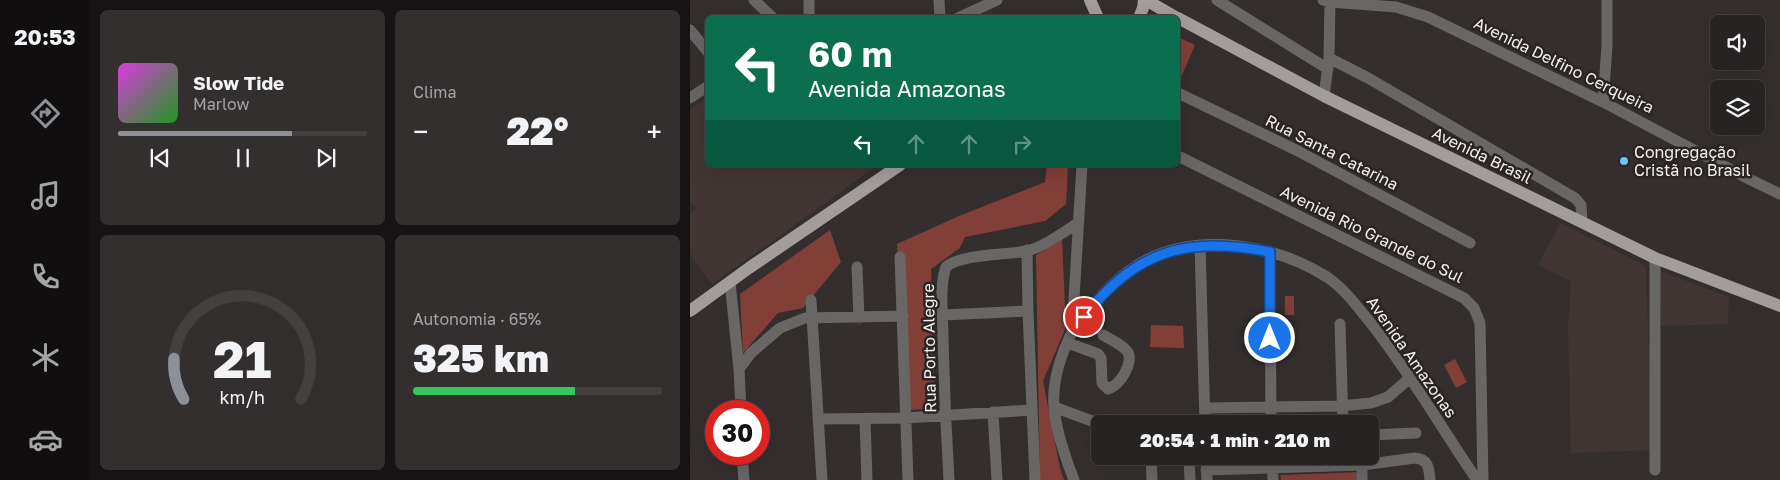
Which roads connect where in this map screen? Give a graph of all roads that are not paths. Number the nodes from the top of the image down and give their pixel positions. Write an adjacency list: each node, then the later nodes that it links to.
1 (754, 0): 10 (street)
2 (809, 0): 11 (street)
3 (939, 0): 12 (street)
4 (1090, 0): 15 (main road)
5 (1145, 0): 16 (main road); 17 (main road, Avenida Brasil)
6 (1217, 0): 23 (street)
7 (1607, 0): 28 (street)
8 (994, 1): 13 (street); 14 (street)
9 (1328, 1): 23 (street); 28 (street, Avenida Delfino Cerqueira)
10 (770, 15)
11 (809, 15)
12 (940, 15)
13 (964, 15)
14 (975, 15)
15 (1097, 15)
16 (1140, 15)
17 (1172, 15)
18 (1180, 20): 21 (main road, Avenida Brasil)
19 (1180, 29): 21 (main road)
20 (690, 30): 22 (street)
21 (1212, 38): 26 (main road, Avenida Brasil)
22 (705, 48)
23 (1329, 64): 26 (street); 33 (street)
24 (705, 88): 27 (street)
25 (1180, 94): 35 (street, Rua Santa Catarina)
26 (1324, 96): 33 (main road, Avenida Brasil)
27 (690, 98)
28 (1603, 102): 32 (street, Avenida Delfino Cerqueira)
29 (1180, 157): 96 (street, Avenida Rio Grande do Sul)
30 (897, 167): 42 (main road)
31 (1082, 167): 34 (street, Avenida Amazonas)
32 (1780, 194)
33 (1582, 222): 40 (main road, Avenida Brasil)
34 (1078, 223): 37 (street, Rua Porto Alegre); 53 (street, Avenida Amazonas)
35 (1470, 243)
36 (1200, 245): 38 (street, Avenida Amazonas); 53 (street, Avenida Amazonas); 60 (street)
37 (1028, 250): 46 (street); 47 (street, Rua Porto Alegre)
38 (1270, 252): 55 (street, Avenida Amazonas); 57 (street)
39 (900, 257): 48 (street)
40 (1655, 258): 44 (main road, Avenida Brasil); 80 (street)
41 (857, 267): 50 (street)
42 (730, 282): 45 (main road); 54 (street)
43 (811, 300): 49 (street)
44 (1780, 306)
45 (690, 311)
46 (1028, 311): 47 (street); 61 (street)
47 (943, 315): 63 (street, Rua Porto Alegre)
48 (903, 316): 50 (street); 67 (street)
49 (813, 318): 50 (street); 54 (street); 69 (street)
50 (859, 318)
51 (1340, 324): 58 (street)
52 (1104, 335): 53 (street)
53 (1070, 338): 59 (street, Avenida Amazonas)
54 (739, 369): 56 (street)
55 (1410, 378): 58 (street); 95 (street, Avenida Amazonas)
56 (740, 400)
57 (1271, 406): 58 (street); 60 (street); 65 (street)
58 (1341, 406): 66 (street)
59 (1054, 407): 70 (street); 89 (street, Avenida Amazonas)
60 (1205, 408): 64 (street)
61 (1032, 410): 62 (street); 88 (street)
62 (993, 412): 63 (street); 87 (street)
63 (945, 415): 67 (street); 86 (street, Rua Porto Alegre)
64 (1205, 415)
65 (1271, 415)
66 (1342, 415)
67 (905, 418): 68 (street); 85 (street)
68 (865, 419): 69 (street); 84 (street)
69 (820, 420): 83 (street)
70 (1091, 421)
71 (1416, 433): 72 (street)
72 (1379, 435)
73 (1379, 463): 94 (street)
74 (743, 465): 82 (street)
75 (1151, 465): 90 (street)
76 (1189, 465): 91 (street)
77 (1257, 465): 81 (street)
78 (1272, 465): 92 (street)
79 (1362, 465): 93 (street)
80 (1655, 470)
81 (1207, 475)
82 (744, 480)
83 (822, 480)
84 (867, 480)
85 (908, 480)
86 (949, 480)
87 (997, 480)
88 (1035, 480)
89 (1074, 480)
90 (1152, 480)
91 (1190, 480)
92 (1273, 480)
93 (1362, 480)
94 (1430, 480)
95 (1477, 480)
96 (1483, 480)

